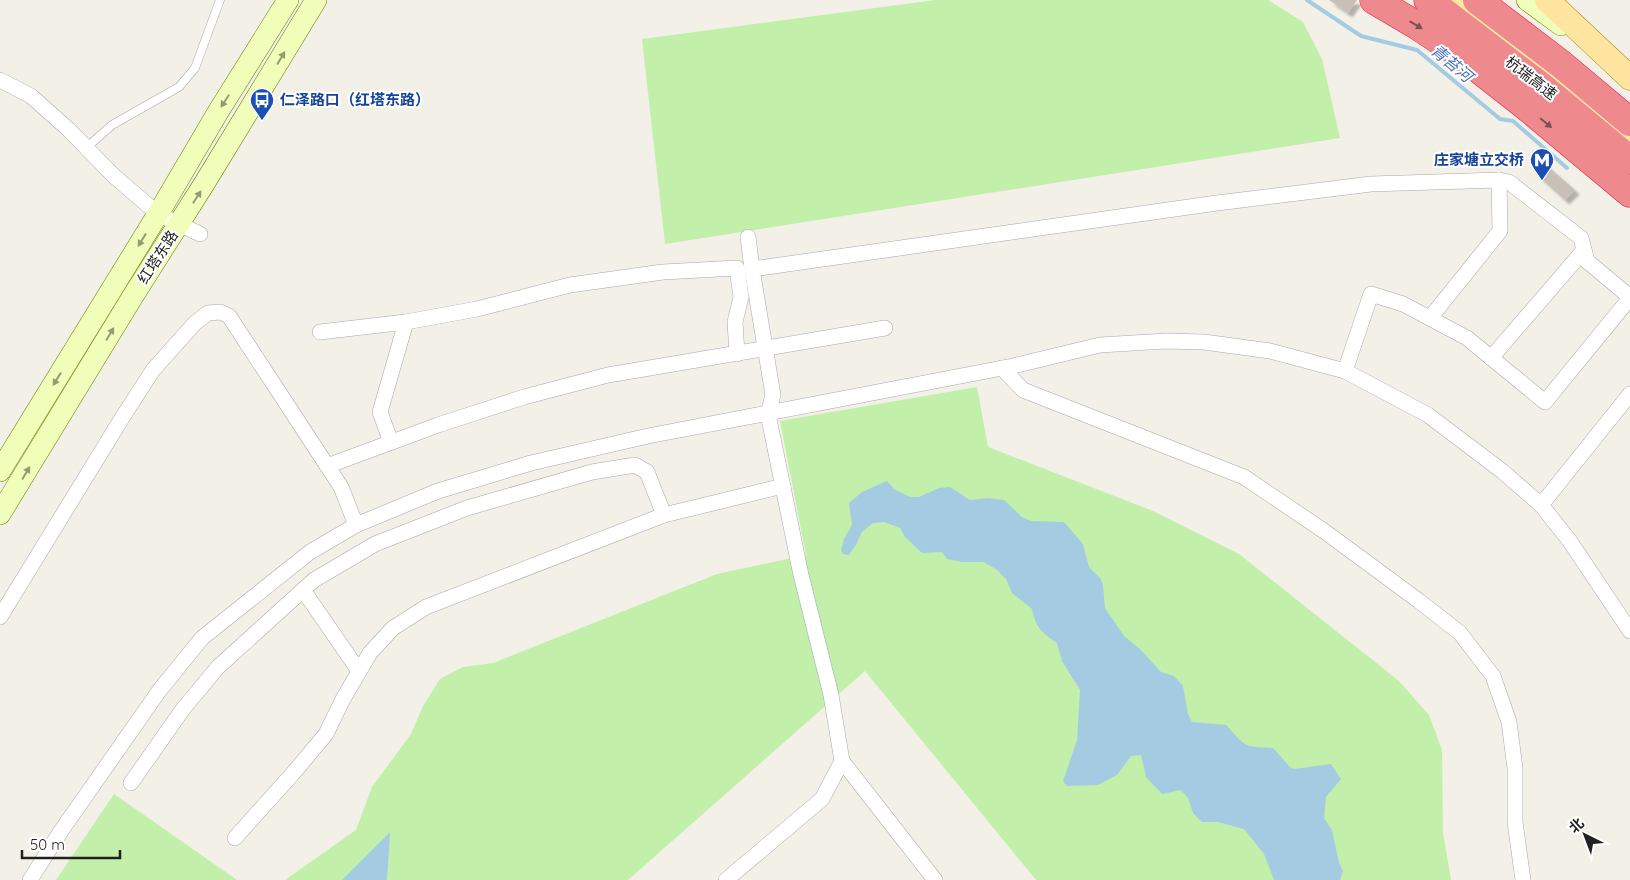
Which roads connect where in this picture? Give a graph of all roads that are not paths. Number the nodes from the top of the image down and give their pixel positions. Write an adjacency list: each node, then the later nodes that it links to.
1 (220, 0): 15 (lane)
2 (288, 0): 19 (main road, 红塔东路, one-way to 19)
3 (316, 0): 20 (main road, 红塔东路, one-way to 3)
4 (1374, 0): 18 (highway, one-way to 18)
5 (1428, 0): 16 (highway, 杭瑞高速)
6 (1452, 0): 14 (main road)
7 (1477, 0): 13 (highway, 杭瑞高速)
8 (1527, 0): 11 (main road)
9 (1547, 0): 11 (main road)
10 (1562, 0): 11 (main road)
11 (1622, 70)
12 (0, 80): 15 (street)
13 (1630, 122)
14 (1630, 141)
15 (87, 147): 19 (street)
16 (1630, 160)
17 (1499, 180): 23 (street); 24 (street); 26 (street)
18 (1630, 193)
19 (158, 214): 20 (street); 39 (main road, 红塔东路, one-way to 39)
20 (179, 224): 21 (street); 42 (main road, 红塔东路, one-way to 20)
21 (200, 234)
22 (748, 236): 24 (street)
23 (1584, 250): 25 (street); 32 (street)
24 (752, 269): 30 (street)
25 (1630, 297): 32 (street)
26 (1430, 318): 32 (street); 34 (street)
27 (406, 322): 29 (street); 31 (street); 37 (street)
28 (885, 328): 30 (street)
29 (320, 332)
30 (766, 350): 31 (street); 36 (street)
31 (737, 354): 37 (street)
32 (1490, 358)
33 (1002, 368): 34 (street); 36 (street); 55 (street)
34 (1345, 371): 41 (street)
35 (1630, 394): 41 (street)
36 (768, 414): 40 (street); 44 (street)
37 (391, 442): 38 (street)
38 (327, 466): 44 (street); 46 (street)
39 (0, 471)
40 (783, 486): 43 (street); 49 (street)
41 (1540, 505): 47 (street)
42 (0, 514)
43 (664, 515): 45 (street); 48 (street)
44 (356, 525): 52 (street)
45 (303, 590): 48 (street); 50 (street)
46 (0, 618)
47 (1630, 631)
48 (359, 671): 51 (street)
49 (842, 761): 53 (street); 54 (street)
50 (132, 783)
51 (235, 838)
52 (30, 880)
53 (726, 880)
54 (935, 880)
55 (1523, 880)

